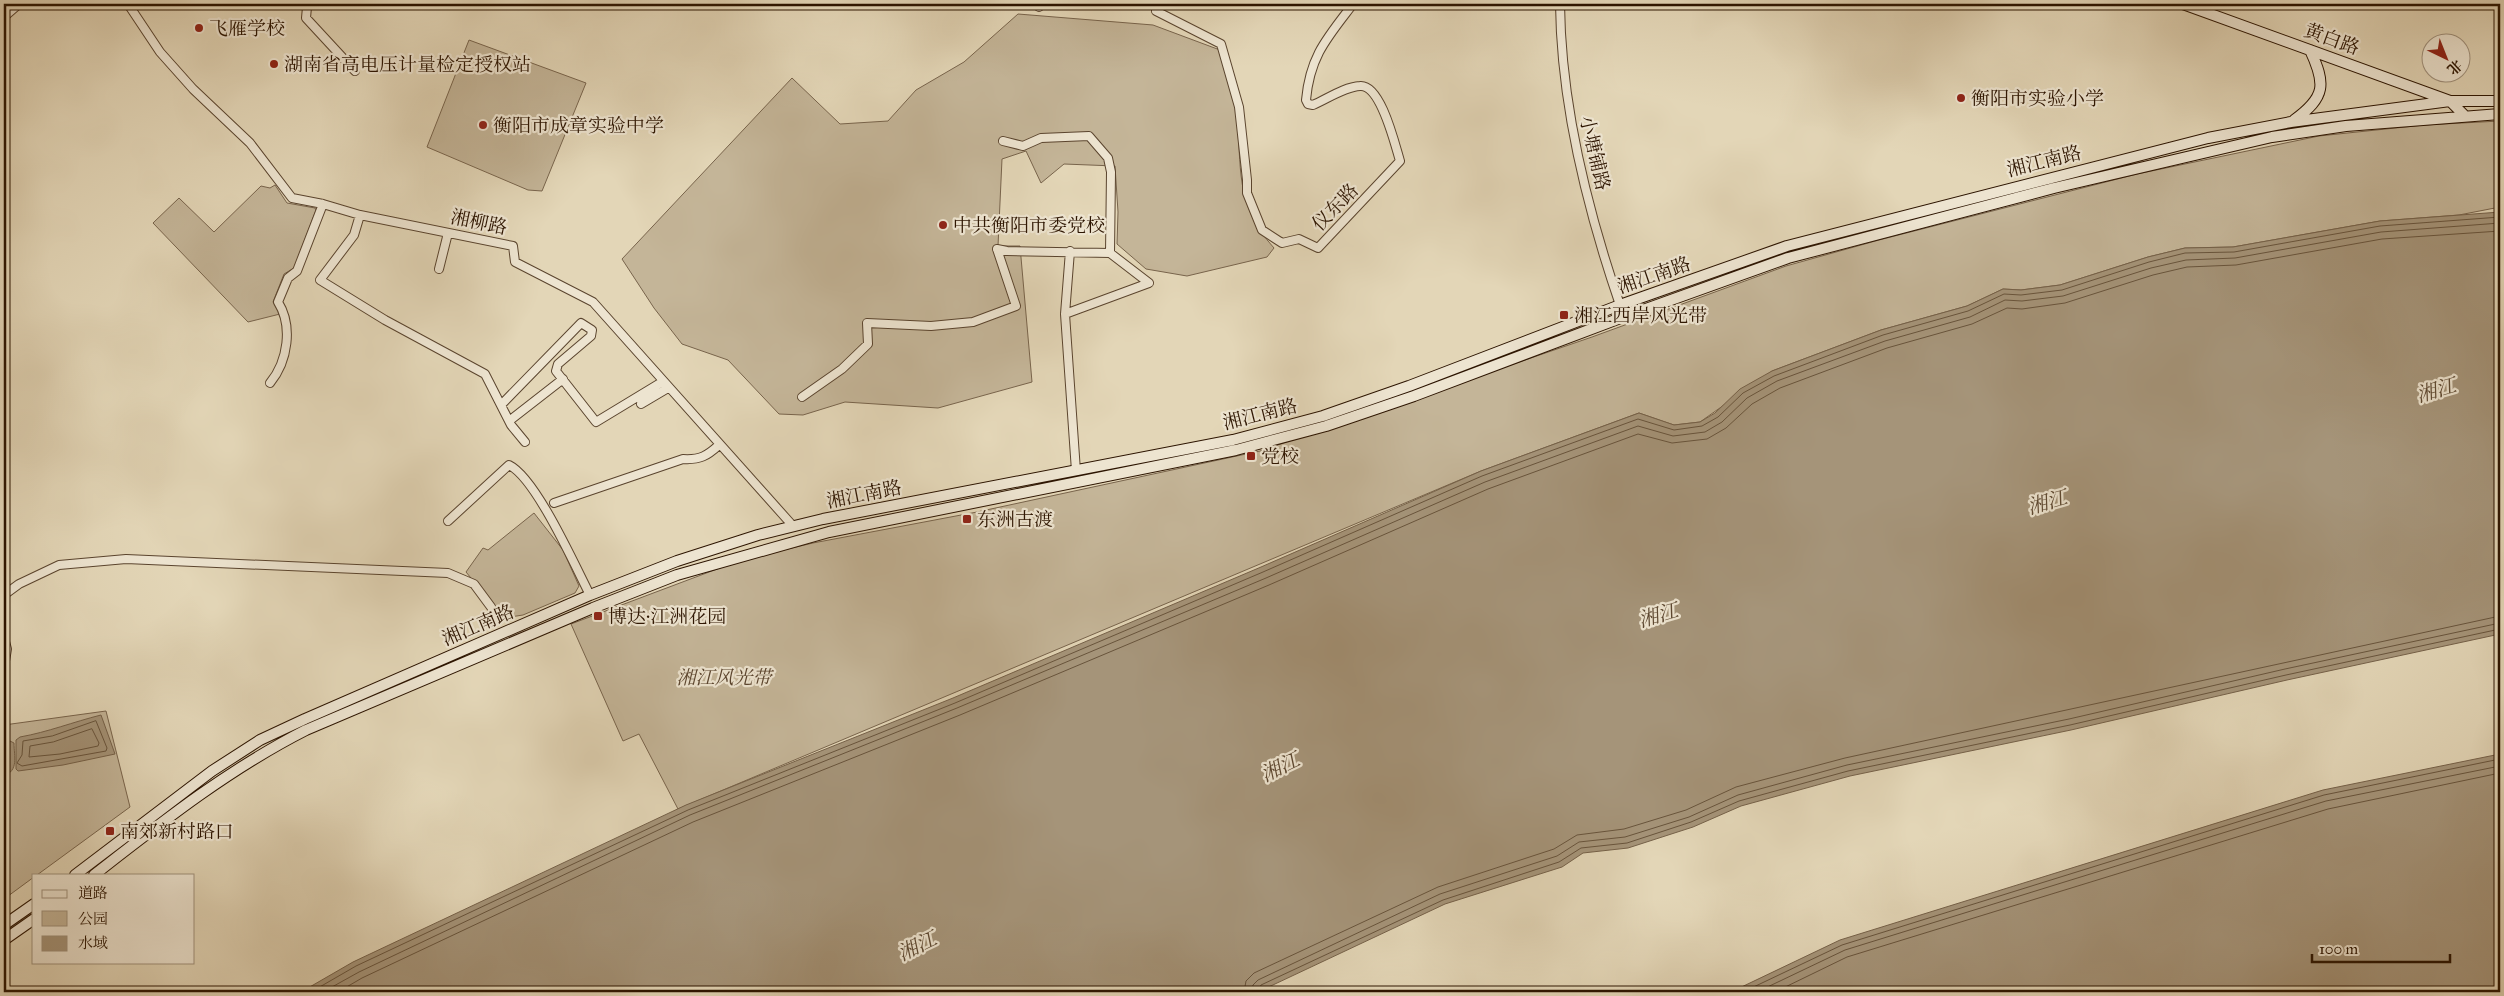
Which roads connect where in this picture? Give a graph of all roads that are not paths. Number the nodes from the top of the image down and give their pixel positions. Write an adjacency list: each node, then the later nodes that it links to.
1 (19, 4): 8 (street)
2 (128, 4): 17 (street, 湘柳路)
3 (304, 4): 10 (street)
4 (1353, 4): 7 (street, 仪东路)
5 (1560, 4): 23 (street, 小塘铺路)
6 (2182, 4): 9 (main road, 黄白路)
7 (1156, 11)
8 (4, 18)
9 (2310, 50): 11 (main road, 黄白路); 15 (main road)
10 (355, 71)
11 (2450, 101): 12 (main road, 湘江南路); 14 (main road, 黄白路); 15 (main road, 湘江南路)
12 (2500, 101)
13 (2500, 114): 14 (main road, 湘江南路)
14 (2465, 116): 45 (main road, 湘江南路)
15 (2291, 122): 23 (main road, 湘江南路)
16 (1003, 141): 21 (street)
17 (323, 204): 18 (street, 湘柳路); 26 (street)
18 (360, 215): 19 (street, 湘柳路); 31 (street)
19 (448, 233): 22 (street); 27 (street, 湘柳路)
20 (1070, 251): 21 (street); 24 (street); 29 (street)
21 (1110, 253): 24 (street)
22 (439, 269)
23 (1620, 305): 35 (main road, 湘江南路)
24 (1065, 314): 35 (street)
25 (563, 379): 28 (street); 31 (street); 32 (street)
26 (270, 383)
27 (665, 385): 28 (street); 34 (street, 湘柳路)
28 (648, 395): 30 (street)
29 (802, 397)
30 (641, 404)
31 (501, 405): 32 (street)
32 (509, 421): 33 (street)
33 (525, 442)
34 (720, 445): 36 (street); 38 (street, 湘柳路)
35 (1076, 471): 38 (main road, 湘江南路)
36 (554, 503)
37 (448, 521): 40 (street)
38 (793, 526): 40 (main road, 湘江南路)
39 (4, 595): 41 (street)
40 (590, 595): 44 (main road, 湘江南路)
41 (491, 607)
42 (4, 638): 43 (street)
43 (4, 667)
44 (76, 874)
45 (95, 874)
46 (32, 905): 48 (main road)
47 (32, 920): 49 (main road)
48 (4, 925)
49 (4, 940)

